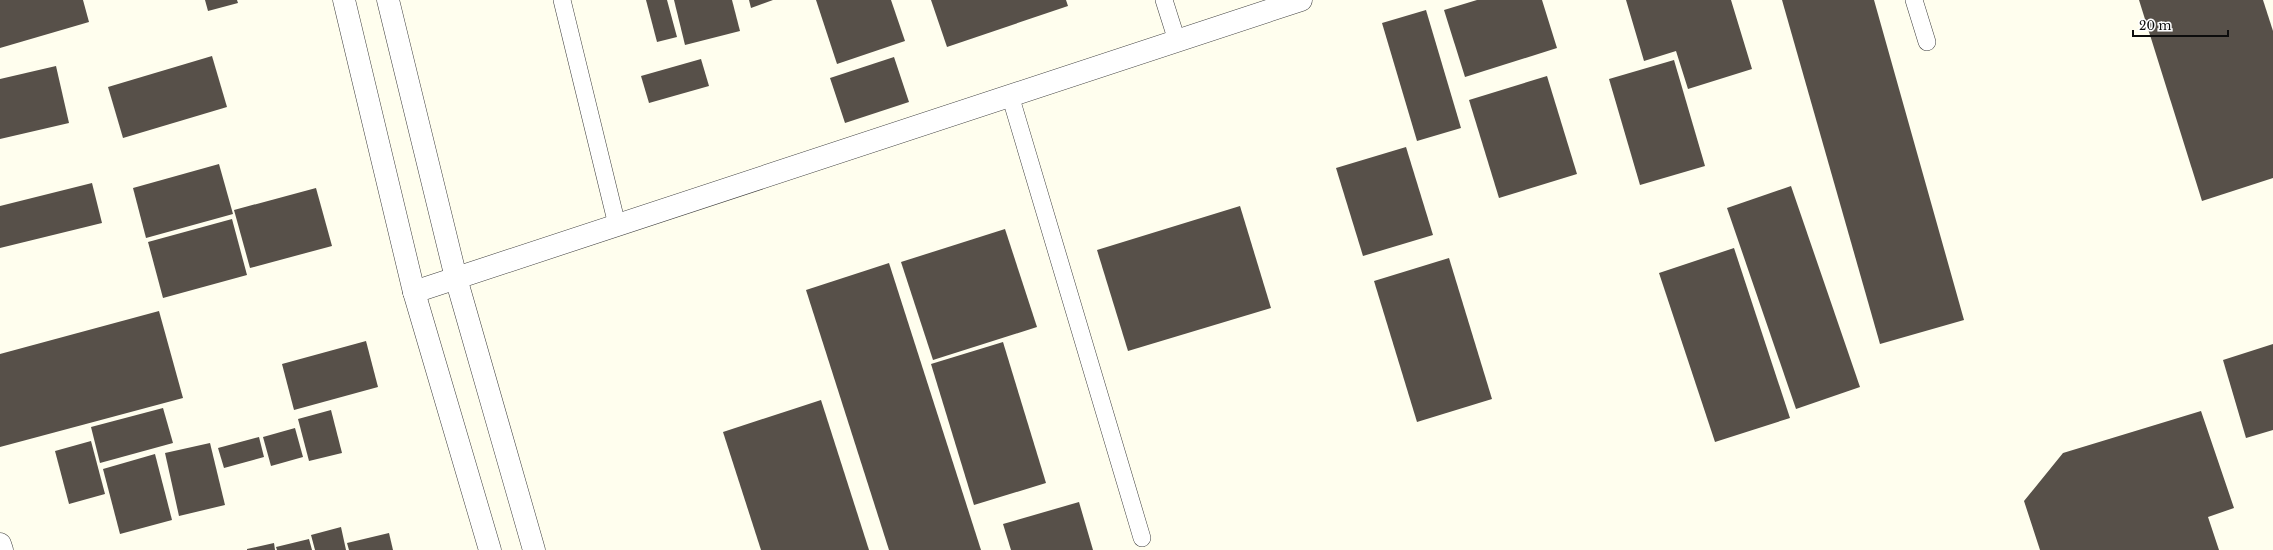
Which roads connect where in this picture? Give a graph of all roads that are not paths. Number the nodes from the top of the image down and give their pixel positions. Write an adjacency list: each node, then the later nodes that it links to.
1 (344, 0): 12 (street)
2 (388, 0): 11 (street)
3 (562, 0): 10 (lane)
4 (1164, 0): 7 (lane)
5 (1301, 0): 7 (street)
6 (1914, 0): 8 (lane)
7 (1177, 41): 9 (street)
8 (1927, 42)
9 (1010, 95): 10 (street); 13 (lane)
10 (617, 225): 11 (street)
11 (456, 278): 12 (street); 17 (street)
12 (414, 292): 16 (street)
13 (1142, 538)
14 (0, 544): 15 (street)
15 (2, 550)
16 (490, 550)
17 (534, 550)

